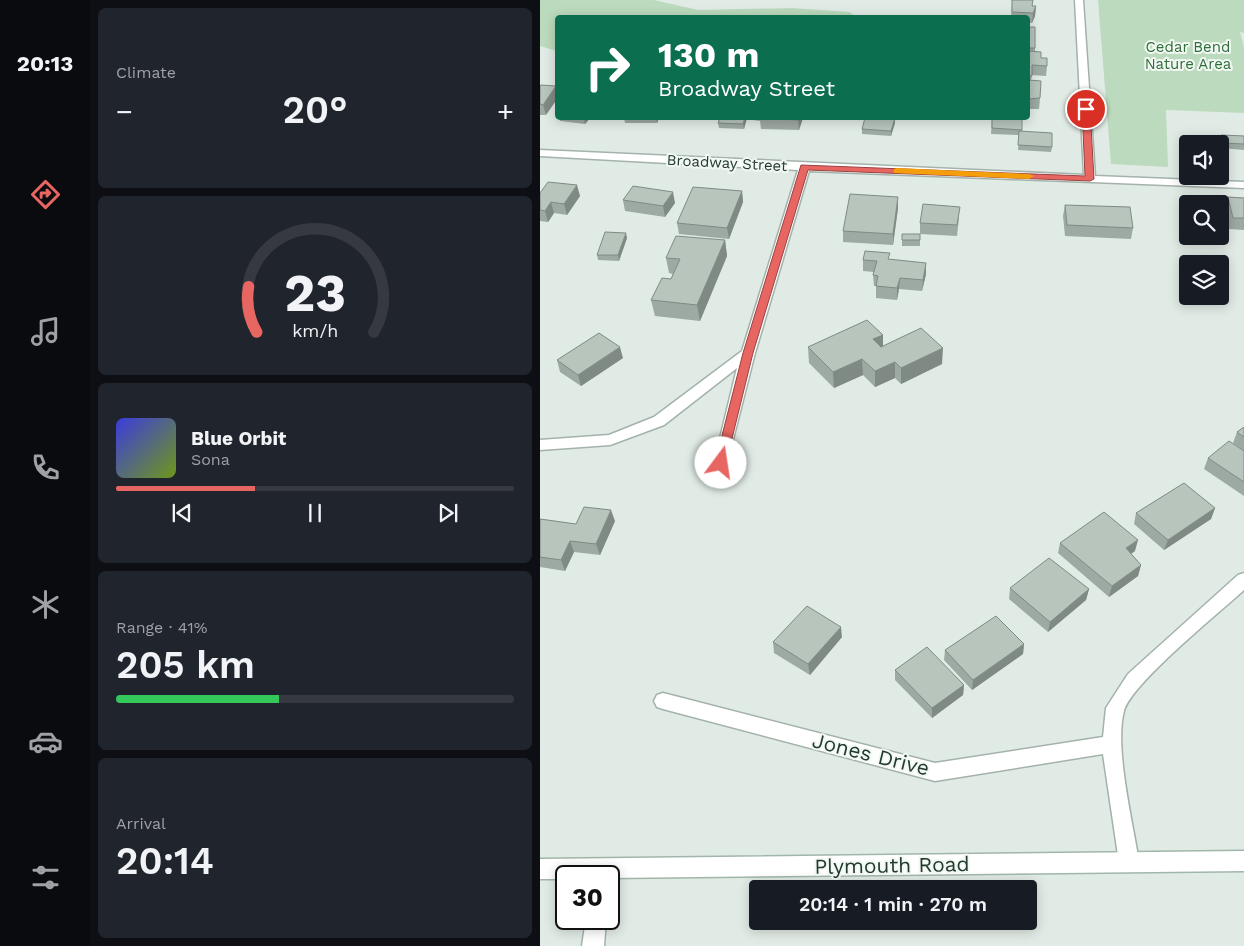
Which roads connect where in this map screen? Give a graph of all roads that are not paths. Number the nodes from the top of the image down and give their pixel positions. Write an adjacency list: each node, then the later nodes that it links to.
1 (1079, 0): 4 (street)
2 (540, 153): 3 (street, Broadway Street)
3 (804, 167): 4 (street, Broadway Street); 6 (street)
4 (1090, 179): 5 (street, Broadway Street)
5 (1244, 185)
6 (748, 353): 7 (street); 8 (street)
7 (540, 445)
8 (721, 463)
9 (1244, 580): 11 (street)
10 (663, 701): 11 (street, Jones Drive)
11 (1111, 744): 12 (street)
12 (1129, 862): 13 (street, Plymouth Road); 16 (street, Plymouth Road)
13 (1244, 862)
14 (540, 869): 15 (street, Plymouth Road)
15 (555, 870)
16 (620, 873)
17 (595, 930): 18 (street)
18 (593, 946)

